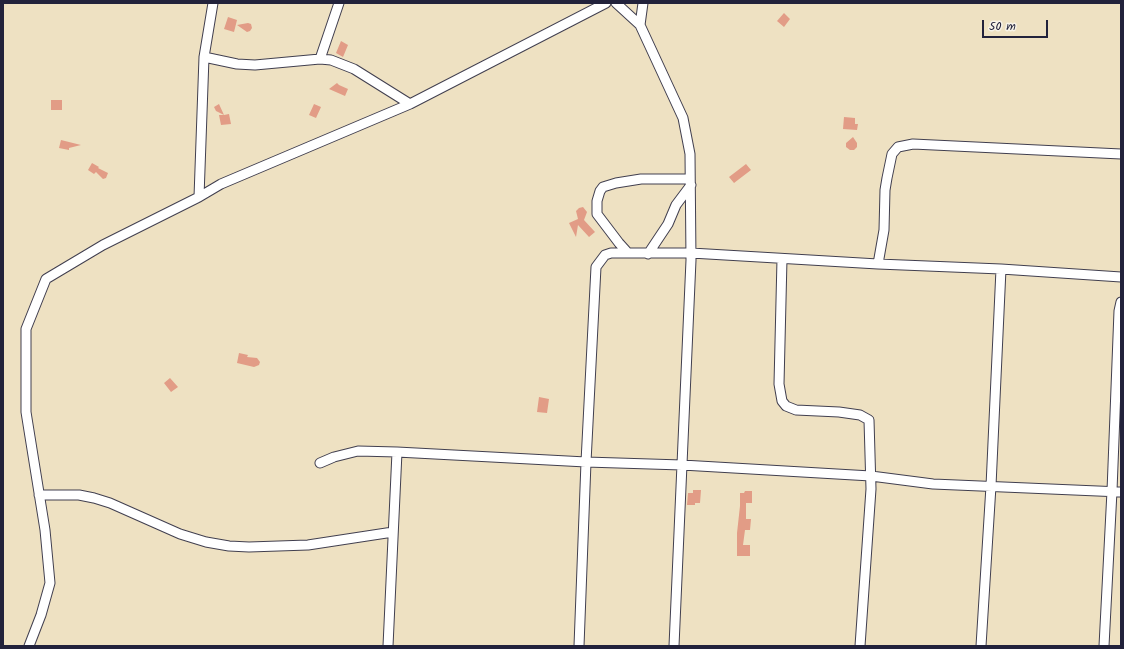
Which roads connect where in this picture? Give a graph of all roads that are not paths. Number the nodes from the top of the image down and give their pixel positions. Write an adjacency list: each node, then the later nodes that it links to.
1 (213, 3): 7 (street)
2 (339, 3): 8 (street)
3 (606, 3): 9 (street)
4 (616, 3): 6 (street)
5 (643, 3): 6 (street)
6 (640, 25): 11 (street)
7 (204, 57): 8 (street); 12 (street)
8 (320, 59): 9 (street)
9 (410, 104): 12 (street)
10 (1121, 154): 17 (street)
11 (691, 182): 13 (street); 14 (street); 15 (street)
12 (199, 197): 28 (street)
13 (628, 252): 15 (street); 22 (street)
14 (691, 253): 15 (street); 16 (street); 24 (street)
15 (648, 254)
16 (782, 260): 17 (street); 25 (street)
17 (878, 264): 18 (street)
18 (1001, 269): 19 (street); 26 (street)
19 (1121, 277)
20 (1121, 302): 27 (street)
21 (397, 452): 22 (street); 23 (street); 29 (street)
22 (586, 462): 24 (street); 32 (street)
23 (320, 463)
24 (682, 465): 25 (street); 33 (street)
25 (870, 476): 26 (street); 34 (street)
26 (991, 486): 27 (street); 35 (street)
27 (1117, 491): 36 (street)
28 (39, 495): 29 (street); 30 (street)
29 (393, 532): 31 (street)
30 (29, 646)
31 (388, 646)
32 (579, 646)
33 (674, 646)
34 (860, 646)
35 (981, 646)
36 (1104, 646)

